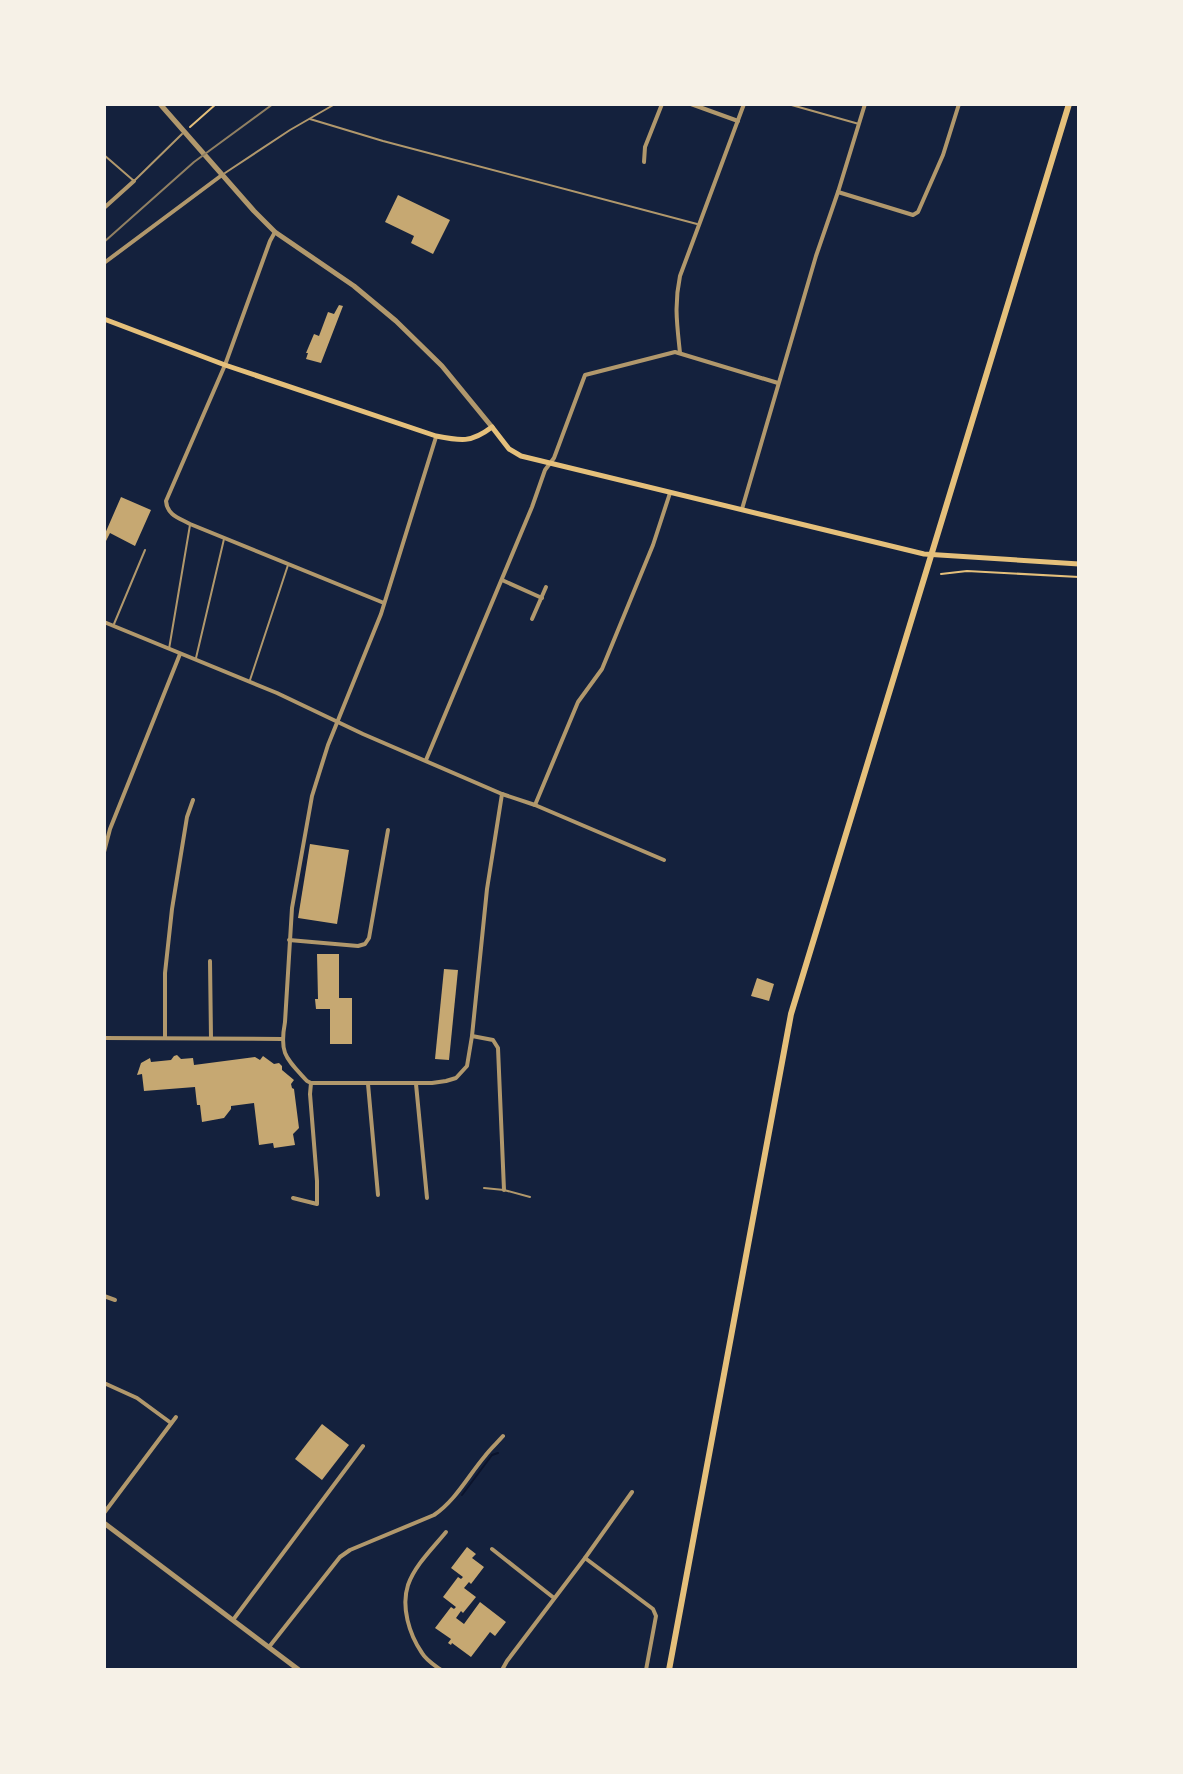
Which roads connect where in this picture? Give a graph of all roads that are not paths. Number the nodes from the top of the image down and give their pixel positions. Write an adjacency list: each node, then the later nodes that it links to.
1 (160, 104): 13 (street)
2 (335, 104): 10 (lane)
3 (662, 104): 15 (street)
4 (691, 104): 11 (street)
5 (744, 104): 11 (street)
6 (788, 104): 12 (lane)
7 (865, 104): 12 (street)
8 (959, 104): 18 (street)
9 (1069, 104): 35 (main road)
10 (310, 119): 16 (lane); 20 (lane)
11 (738, 121): 20 (street)
12 (860, 125): 18 (street)
13 (186, 134): 16 (street); 17 (lane)
14 (104, 155): 17 (lane)
15 (644, 162)
16 (222, 175): 21 (street); 22 (street)
17 (134, 181): 19 (street)
18 (838, 192): 26 (street)
19 (104, 208)
20 (698, 224): 24 (street)
21 (275, 232): 25 (street); 27 (street)
22 (104, 263)
23 (104, 319): 25 (main road)
24 (680, 353): 26 (street); 29 (street)
25 (225, 365): 28 (main road); 32 (street)
26 (778, 383): 31 (street)
27 (492, 427): 28 (main road); 29 (main road)
28 (436, 436): 41 (street)
29 (550, 463): 30 (main road); 38 (street)
30 (670, 492): 31 (main road); 53 (street)
31 (742, 509): 35 (main road)
32 (190, 524): 33 (street); 45 (lane)
33 (224, 538): 36 (street); 47 (lane)
34 (145, 550): 44 (lane)
35 (932, 555): 37 (main road); 93 (main road)
36 (289, 564): 41 (street); 48 (lane)
37 (1079, 564)
38 (502, 580): 40 (street); 50 (street)
39 (546, 587): 40 (street)
40 (542, 598): 42 (street)
41 (384, 603): 49 (street)
42 (532, 619)
43 (104, 622): 44 (street)
44 (113, 625): 45 (street)
45 (169, 649): 46 (street)
46 (180, 654): 47 (street); 55 (street)
47 (195, 659): 48 (street)
48 (249, 682): 49 (street)
49 (337, 722): 50 (street); 57 (street)
50 (426, 760): 51 (street)
51 (502, 794): 53 (street); 59 (street)
52 (193, 800): 61 (street)
53 (535, 805): 56 (street)
54 (388, 830): 57 (street)
55 (104, 852)
56 (664, 860)
57 (289, 940): 63 (street)
58 (210, 961): 62 (street)
59 (472, 1036): 66 (street); 68 (street)
60 (104, 1038): 61 (street)
61 (165, 1038): 62 (street)
62 (211, 1038): 63 (street)
63 (282, 1039): 64 (street)
64 (311, 1083): 65 (street); 71 (street)
65 (368, 1084): 66 (street); 69 (street)
66 (416, 1084): 72 (street)
67 (484, 1188): 68 (lane)
68 (504, 1190): 70 (lane)
69 (378, 1195)
70 (530, 1197)
71 (293, 1198)
72 (427, 1198)
73 (104, 1296): 74 (street)
74 (115, 1300)
75 (104, 1383): 77 (street)
76 (176, 1417): 77 (street)
77 (171, 1423): 81 (street)
78 (503, 1436): 88 (street)
79 (363, 1446): 87 (street)
80 (632, 1492): 85 (street)
81 (104, 1513)
82 (104, 1523): 87 (street)
83 (446, 1532): 90 (street)
84 (492, 1549): 86 (street)
85 (585, 1558): 86 (street); 92 (street)
86 (554, 1598): 91 (street)
87 (233, 1620): 88 (street)
88 (269, 1647): 89 (street)
89 (299, 1670)
90 (441, 1670)
91 (502, 1670)
92 (646, 1670)
93 (669, 1670)

